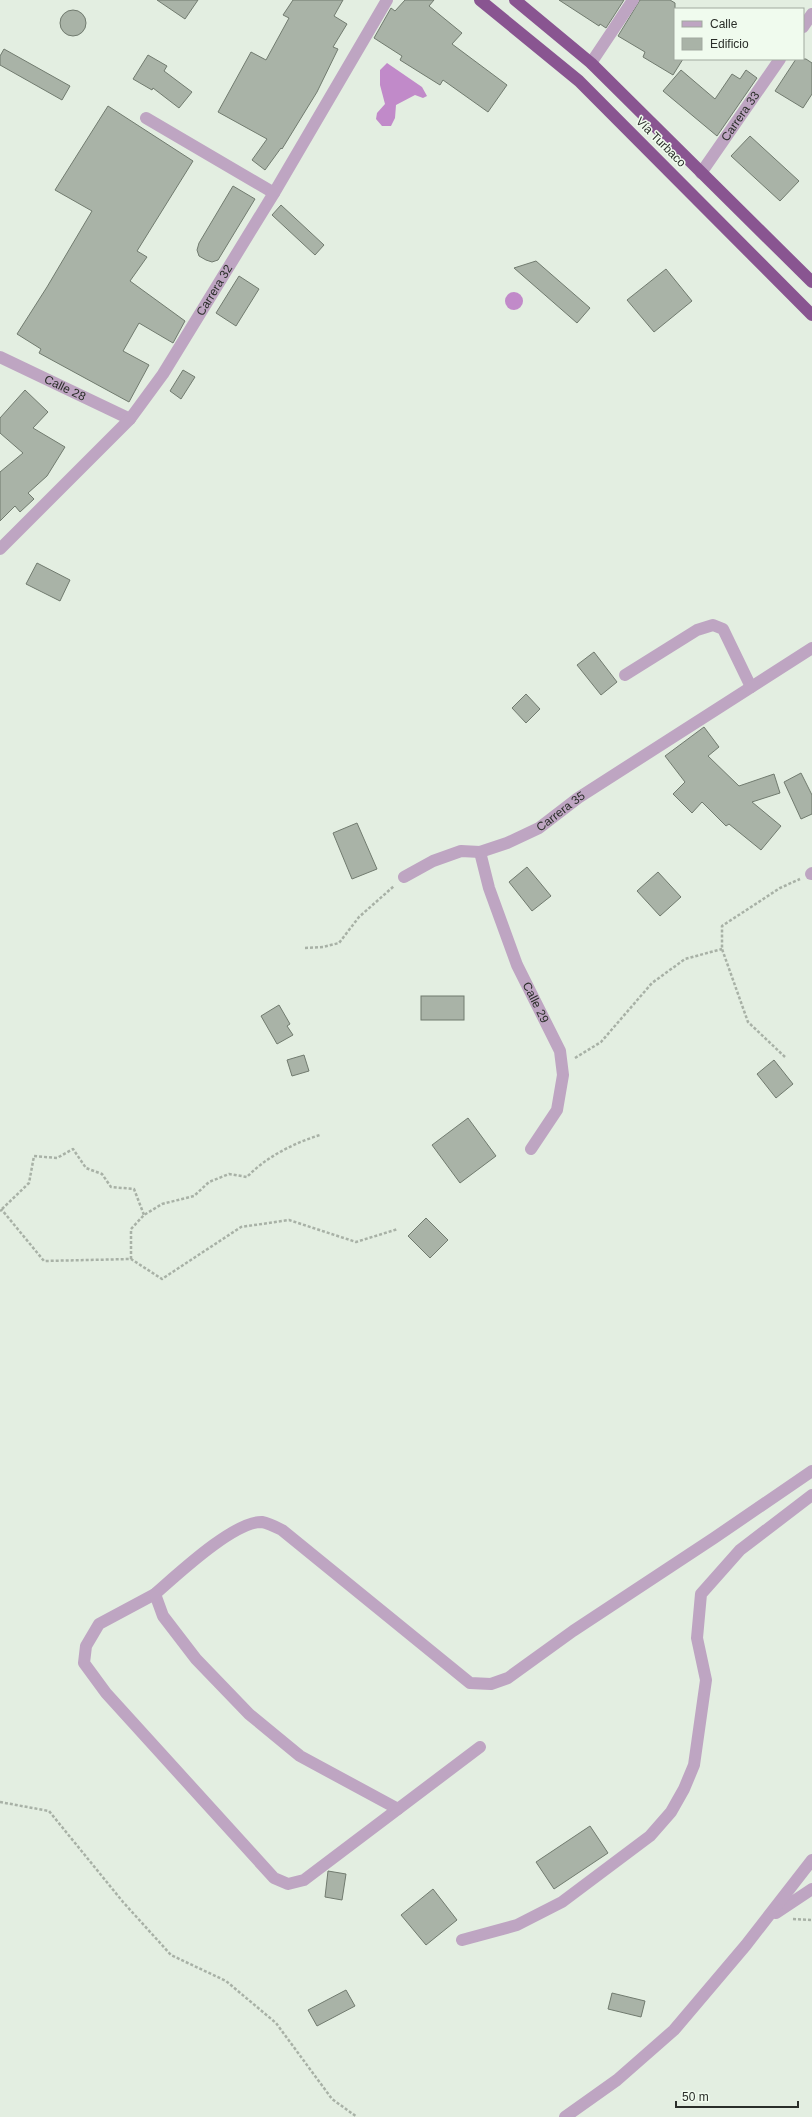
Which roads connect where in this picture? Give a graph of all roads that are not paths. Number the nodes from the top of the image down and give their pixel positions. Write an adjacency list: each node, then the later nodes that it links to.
1 (387, 0): 11 (street, Carrera 32)
2 (480, 0): 13 (highway, Vía Turbaco)
3 (515, 0): 8 (highway, Vía Turbaco)
4 (633, 0): 8 (street)
5 (812, 14): 6 (street)
6 (804, 26)
7 (779, 60): 10 (street, Carrera 33)
8 (591, 63): 10 (highway, Vía Turbaco)
9 (146, 118): 11 (street)
10 (701, 173): 12 (highway, Vía Turbaco)
11 (274, 193): 15 (street, Carrera 32)
12 (812, 282)
13 (812, 315)
14 (0, 357): 15 (street, Calle 28)
15 (130, 419): 16 (street, Carrera 32)
16 (0, 549)
17 (812, 648): 19 (street, Carrera 35)
18 (625, 674): 19 (street)
19 (751, 687): 20 (street, Carrera 35)
20 (480, 852): 21 (street, Carrera 35); 22 (street, Calle 29)
21 (404, 877)
22 (531, 1149)
23 (812, 1471): 25 (street)
24 (812, 1495): 31 (street)
25 (155, 1594): 27 (street); 27 (street)
26 (480, 1747): 27 (street)
27 (398, 1809)
28 (812, 1860): 30 (street)
29 (812, 1889): 30 (street)
30 (768, 1918): 32 (street)
31 (462, 1940)
32 (565, 2117)

